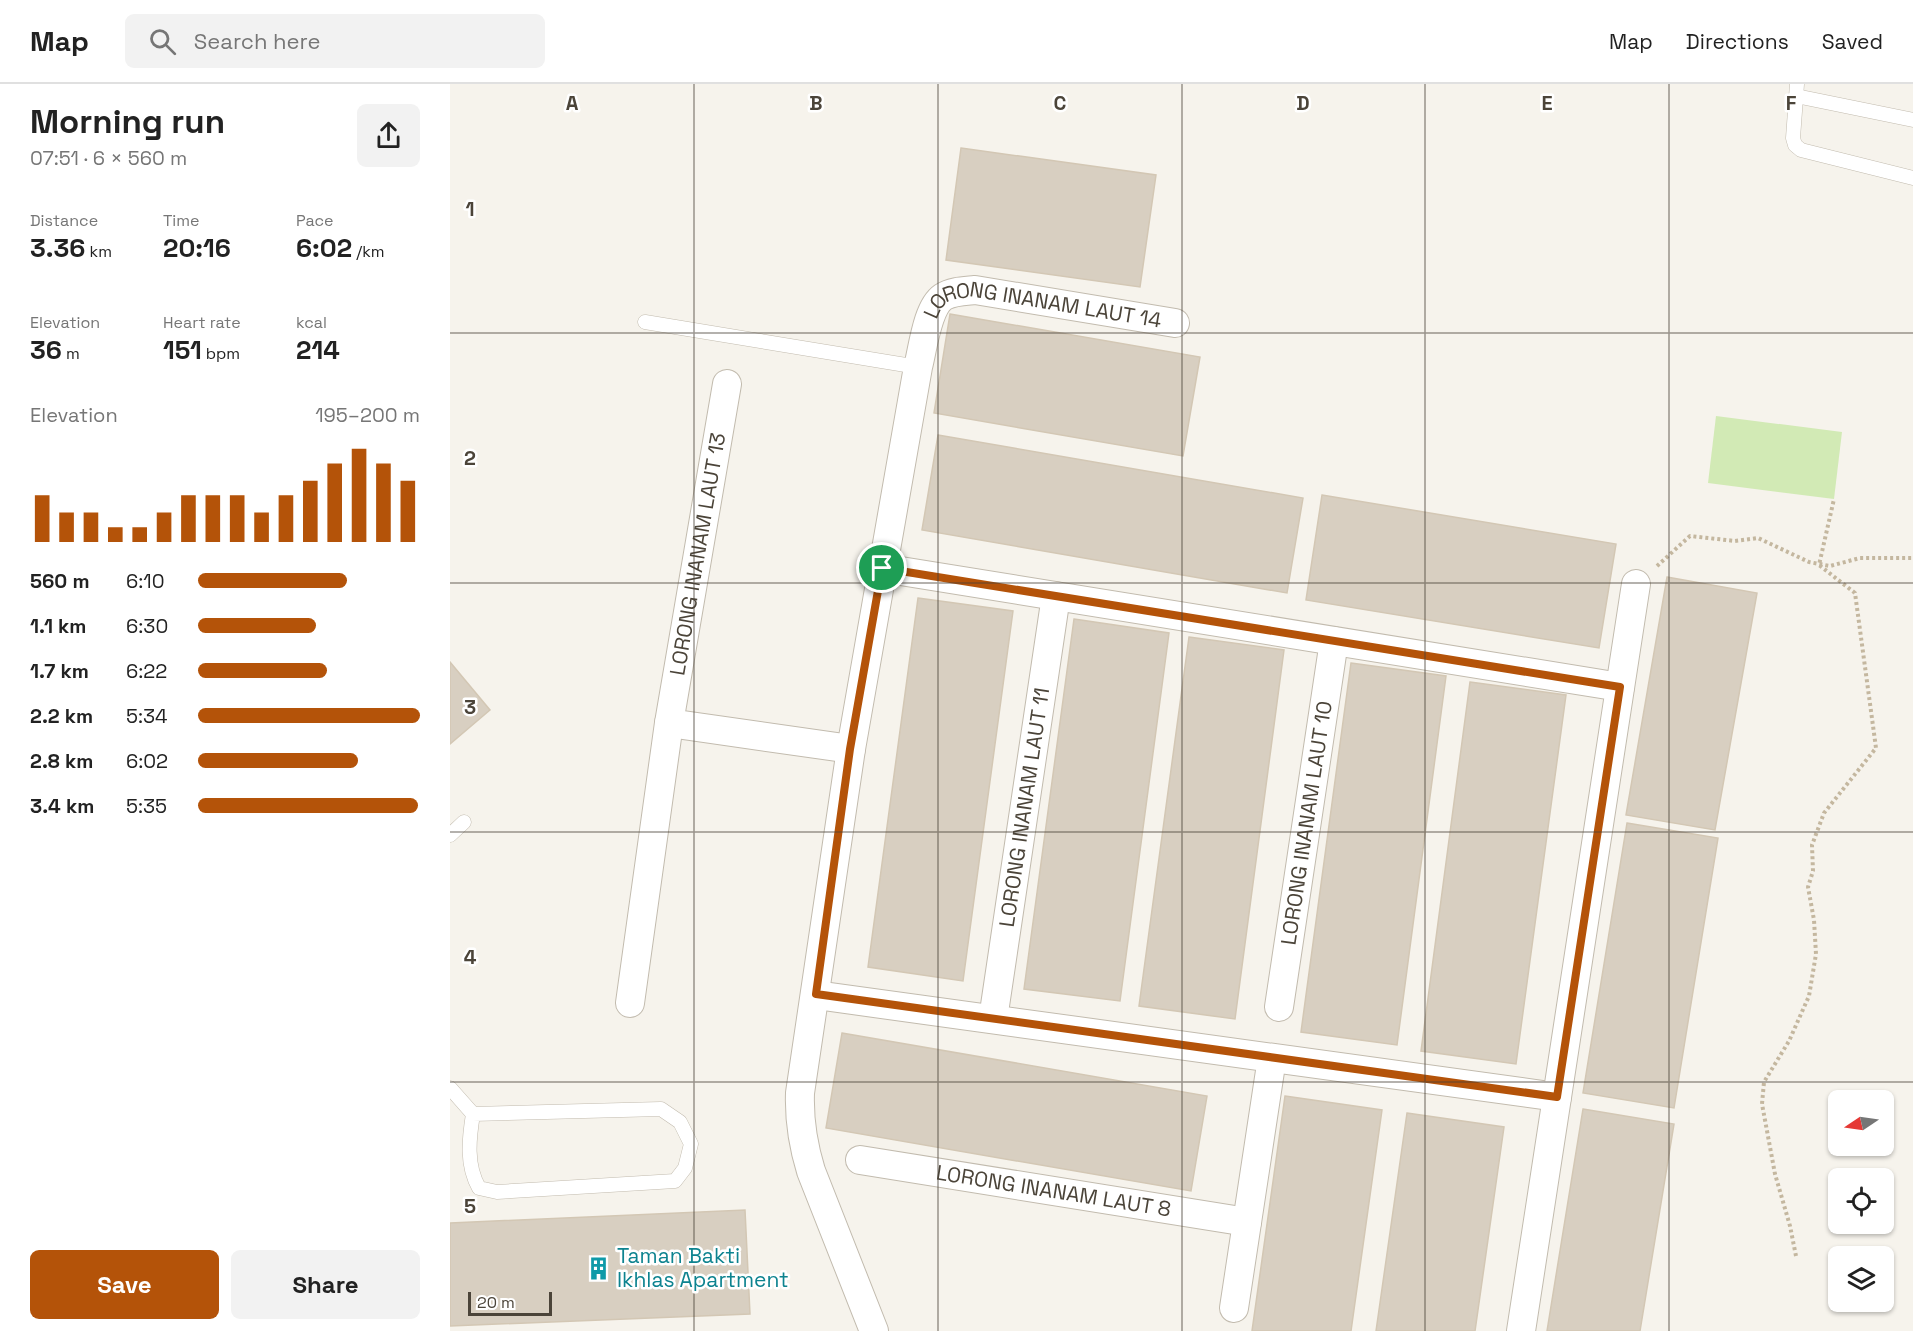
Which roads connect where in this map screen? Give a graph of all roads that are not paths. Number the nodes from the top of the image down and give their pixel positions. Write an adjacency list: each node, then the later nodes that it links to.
1 (1797, 90): 2 (lane); 3 (lane)
2 (1913, 120)
3 (1913, 178)
4 (645, 322): 6 (lane)
5 (1175, 323): 6 (street, LORONG INANAM LAUT 14)
6 (918, 367): 8 (street, LORONG INANAM LAUT 14)
7 (728, 384): 13 (street, LORONG INANAM LAUT 13)
8 (882, 568): 10 (street); 14 (street, LORONG INANAM LAUT 14)
9 (1636, 584): 12 (street)
10 (1056, 596): 11 (street); 20 (street, LORONG INANAM LAUT 11)
11 (1334, 640): 12 (street); 19 (street, LORONG INANAM LAUT 10)
12 (1620, 687): 23 (street)
13 (669, 723): 14 (street); 18 (street, LORONG INANAM LAUT 13)
14 (850, 749): 17 (street, LORONG INANAM LAUT 14)
15 (465, 822): 16 (lane)
16 (450, 835)
17 (816, 994): 20 (street); 28 (street, LORONG INANAM LAUT 14)
18 (630, 1003)
19 (1279, 1007)
20 (993, 1019): 21 (street)
21 (1272, 1058): 23 (street); 26 (street)
22 (450, 1089): 24 (lane)
23 (1557, 1097): 29 (street)
24 (472, 1114): 24 (lane)
25 (860, 1160): 26 (street, LORONG INANAM LAUT 8)
26 (1247, 1222): 27 (street)
27 (1234, 1308)
28 (874, 1331)
29 (1521, 1331)

